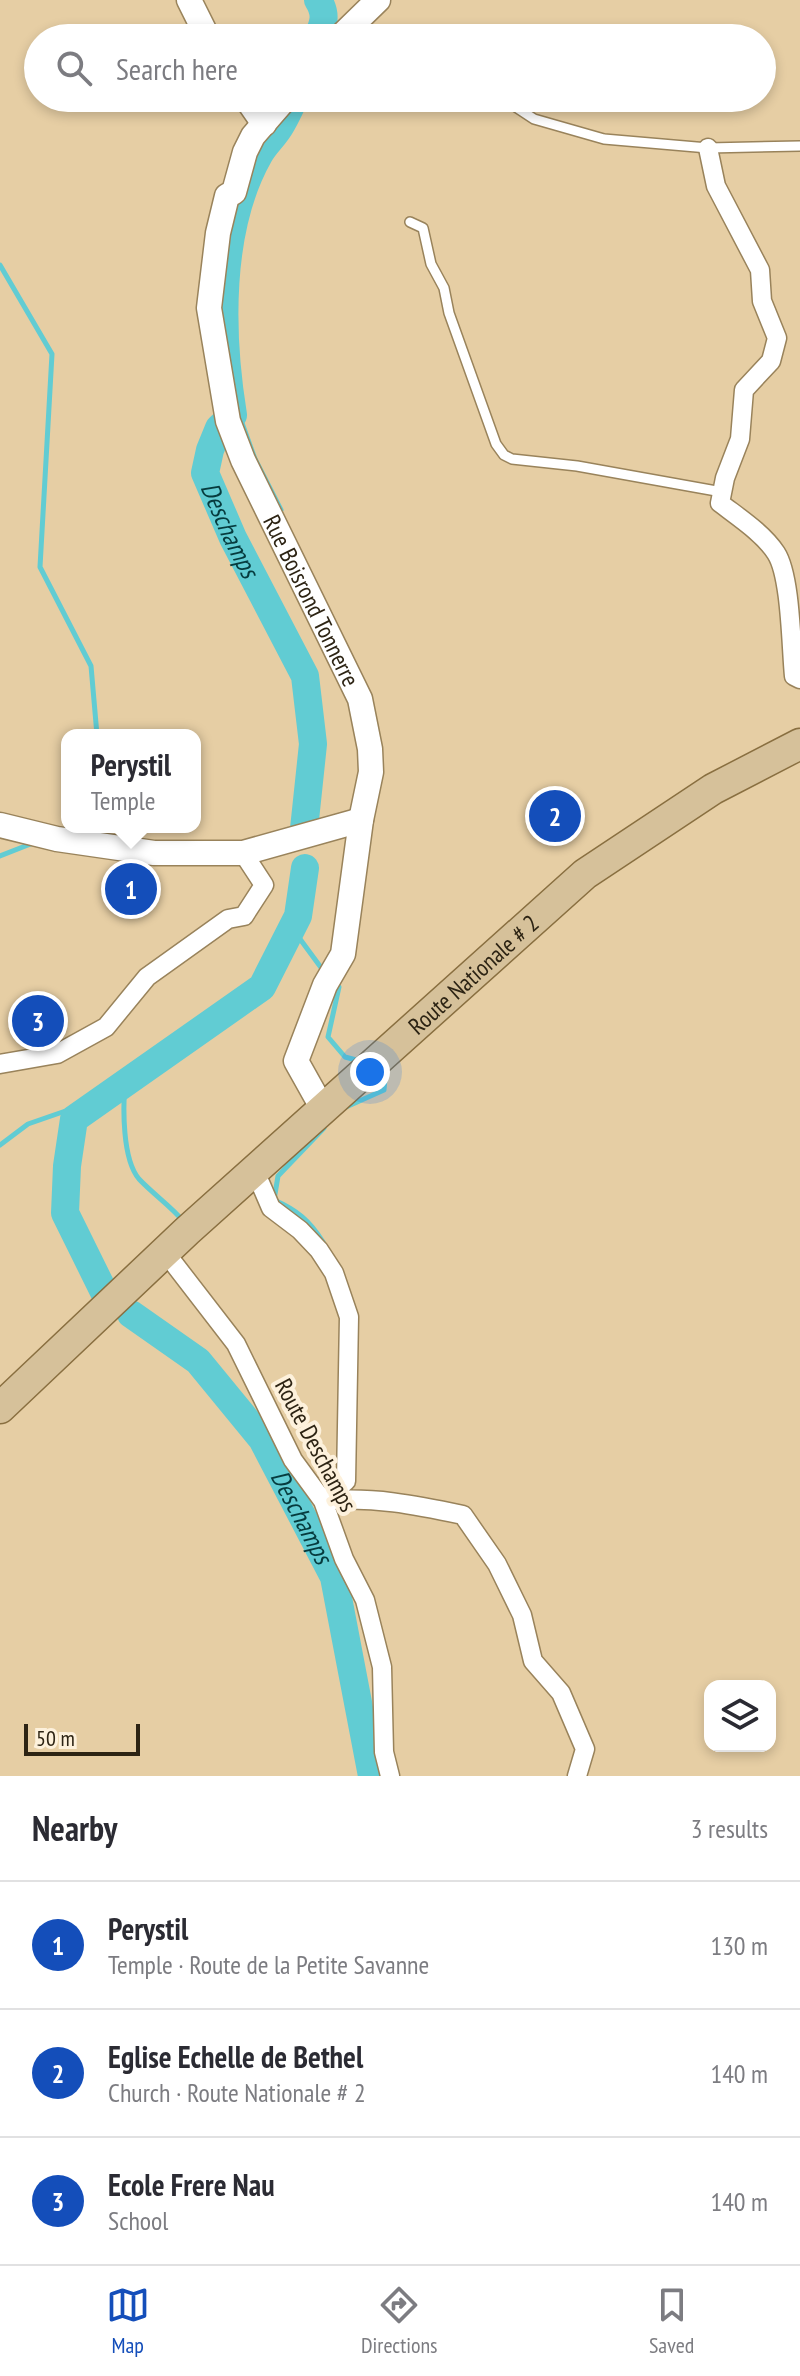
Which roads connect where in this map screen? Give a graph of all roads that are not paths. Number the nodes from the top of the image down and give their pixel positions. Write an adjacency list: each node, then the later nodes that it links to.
1 (189, 0): 3 (street)
2 (378, 0): 4 (street)
3 (201, 24)
4 (352, 24)
5 (256, 112): 8 (street)
6 (274, 112): 8 (street, Rue Boisrond Tonnerre)
7 (523, 112): 10 (lane)
8 (264, 124): 15 (street, Rue Boisrond Tonnerre)
9 (800, 146): 10 (lane)
10 (708, 148): 12 (street)
11 (410, 222): 12 (lane)
12 (722, 492): 13 (street)
13 (800, 679)
14 (800, 744): 19 (main road, Route Nationale # 2)
15 (361, 820): 17 (street); 19 (street, Rue Boisrond Tonnerre)
16 (0, 825): 17 (street)
17 (243, 853): 18 (street)
18 (0, 1064)
19 (324, 1111): 20 (main road, Route Nationale # 2)
20 (255, 1171): 21 (main road, Route Nationale # 2); 23 (street)
21 (165, 1252): 22 (main road, Route Nationale # 2); 23 (street, Route Deschamps)
22 (0, 1408)
23 (323, 1501): 24 (street, Route Deschamps); 25 (street)
24 (390, 1776)
25 (577, 1776)

